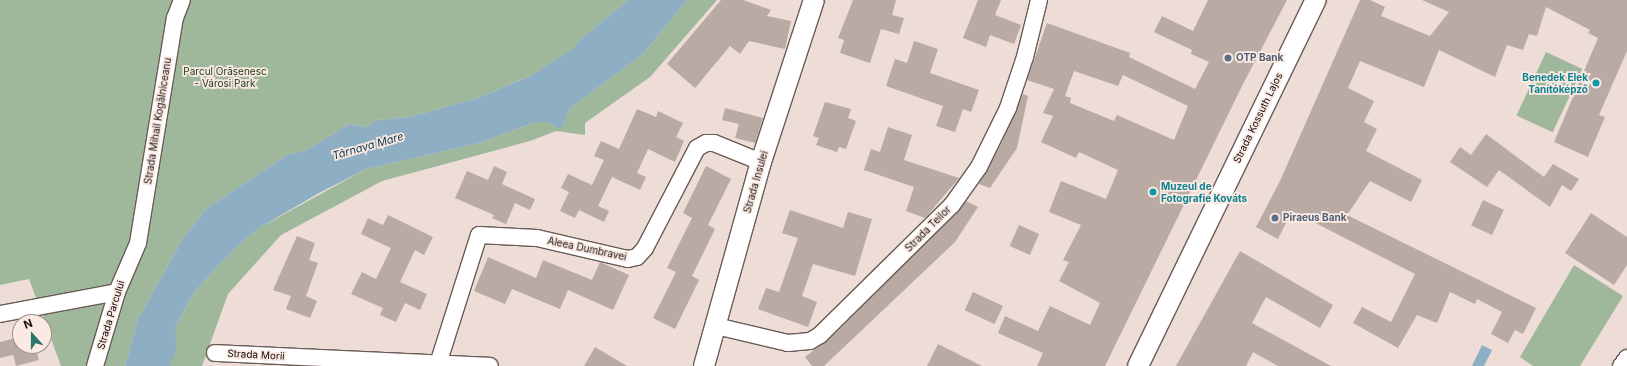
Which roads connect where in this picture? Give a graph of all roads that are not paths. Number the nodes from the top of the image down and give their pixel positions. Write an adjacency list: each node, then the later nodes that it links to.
1 (182, 0): 6 (street, Strada Mihail Kogălniceanu)
2 (814, 0): 5 (main road, Strada Insulei)
3 (1039, 0): 9 (street, Strada Teilor)
4 (1316, 0): 16 (main road, Strada Kossuth Lajos)
5 (761, 162): 9 (main road, Strada Insulei); 12 (street, Aleea Dumbravei)
6 (138, 243): 7 (street, Strada Parcului)
7 (117, 292): 8 (street); 13 (street, Strada Parcului)
8 (0, 314)
9 (716, 326): 15 (main road, Strada Insulei)
10 (215, 353): 12 (street, Strada Morii)
11 (1627, 358): 17 (street)
12 (438, 364): 14 (street, Strada Morii)
13 (96, 366)
14 (490, 366)
15 (704, 366)
16 (1138, 366)
17 (1621, 366)

